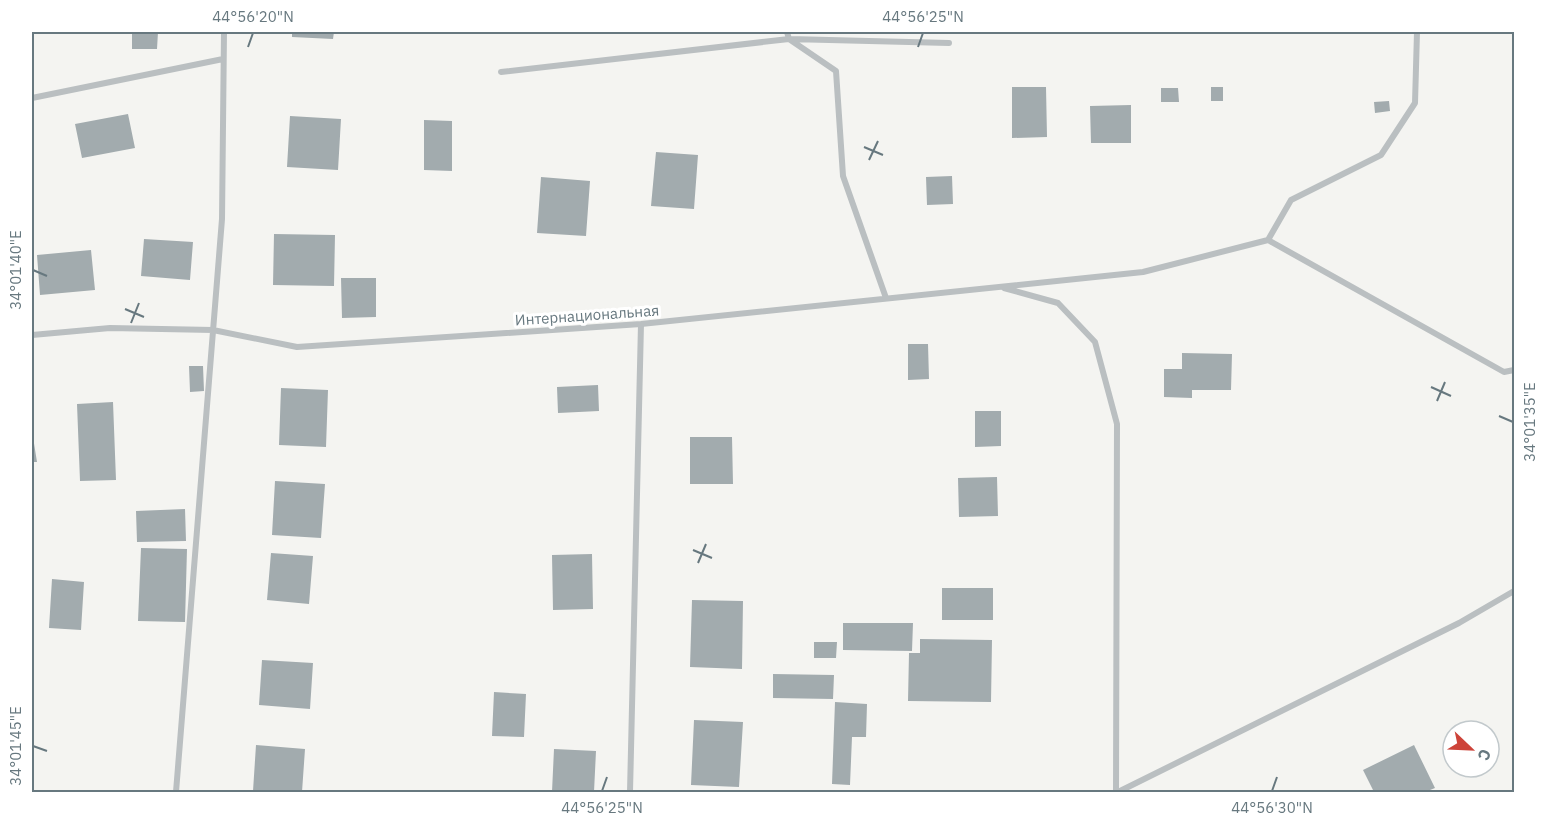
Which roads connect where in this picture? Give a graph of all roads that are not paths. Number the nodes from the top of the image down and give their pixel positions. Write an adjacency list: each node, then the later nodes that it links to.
1 (224, 32): 6 (street)
2 (787, 32): 4 (street)
3 (1417, 32): 9 (street)
4 (789, 39): 5 (street); 7 (street); 11 (street)
5 (949, 43)
6 (224, 59): 8 (street); 13 (street)
7 (501, 72)
8 (32, 98)
9 (1268, 240): 10 (street, Интернациональная); 15 (street)
10 (1000, 286): 11 (street, Интернациональная); 19 (street)
11 (886, 298): 12 (street, Интернациональная)
12 (641, 324): 13 (street, Интернациональная); 18 (street)
13 (213, 330): 14 (street, Интернациональная); 17 (street)
14 (32, 335)
15 (1515, 370)
16 (1515, 591): 19 (street)
17 (176, 792)
18 (630, 792)
19 (1117, 792)

